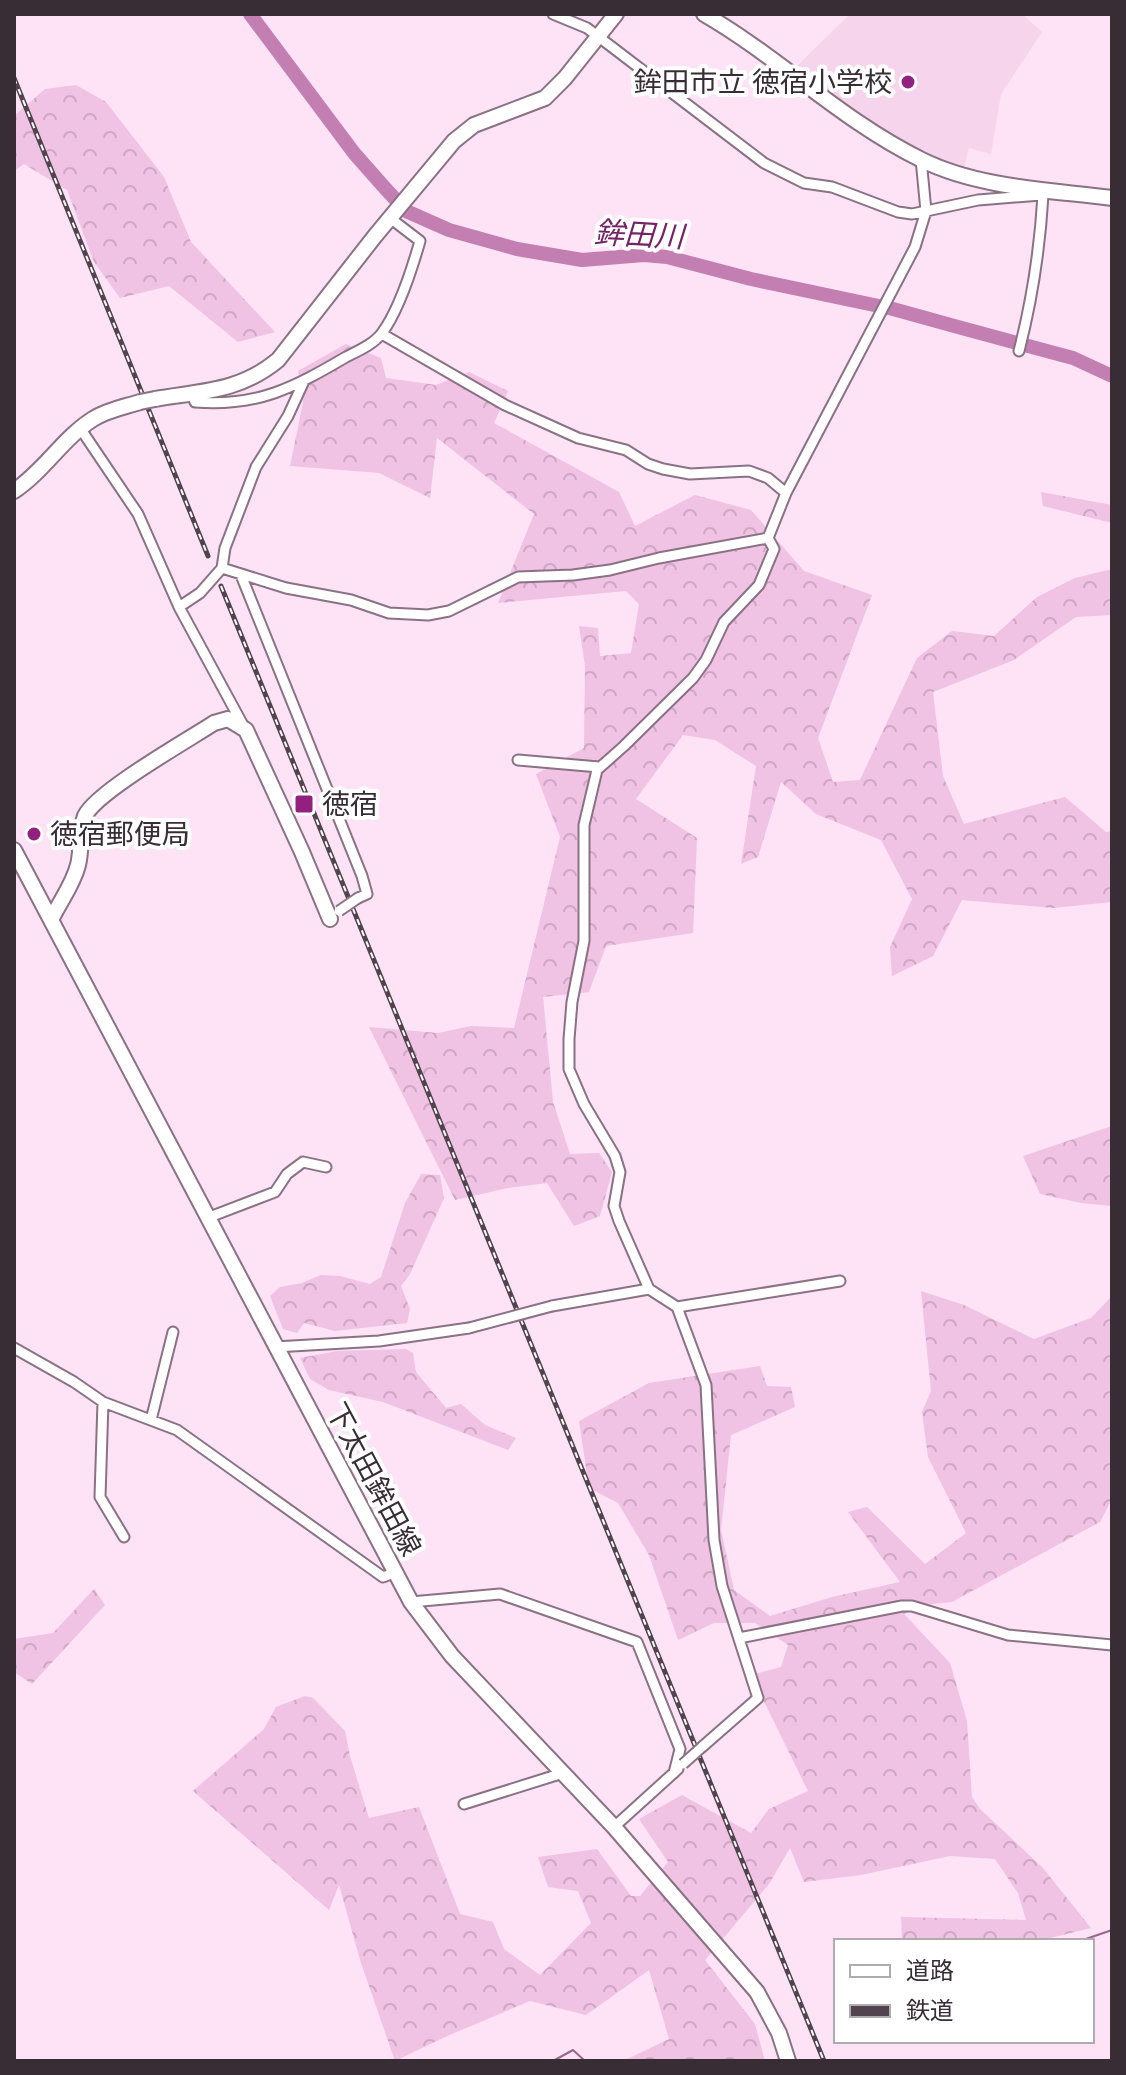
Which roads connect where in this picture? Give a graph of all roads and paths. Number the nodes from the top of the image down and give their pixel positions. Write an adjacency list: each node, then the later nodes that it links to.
1 (553, 14): 4 (street)
2 (616, 14): 4 (street)
3 (704, 14): 5 (street)
4 (599, 37): 9 (street); 10 (street)
5 (921, 159): 6 (street); 9 (street)
6 (1071, 193): 7 (street); 8 (street)
7 (1043, 195): 9 (street); 12 (street)
8 (1112, 198)
9 (926, 211): 17 (street)
10 (393, 216): 11 (street); 14 (street)
11 (382, 334): 13 (street); 17 (street)
12 (1019, 351)
13 (304, 381): 14 (street); 19 (street)
14 (191, 393): 15 (street, bridge)
15 (80, 428): 16 (street); 21 (street)
16 (14, 491)
17 (786, 493): 18 (street)
18 (768, 538): 20 (street); 24 (street)
19 (222, 568): 20 (street); 21 (street)
20 (241, 575): 26 (street, bridge)
21 (179, 607): 22 (street)
22 (246, 730): 26 (street); 27 (street)
23 (518, 760): 24 (street)
24 (599, 767): 31 (street)
25 (14, 850): 27 (street, 下太田鉾田線)
26 (334, 915)
27 (51, 920): 29 (street, 下太田鉾田線)
28 (326, 1167): 29 (street)
29 (207, 1218): 34 (street, 下太田鉾田線)
30 (840, 1281): 32 (street)
31 (649, 1289): 32 (street); 34 (street, bridge)
32 (677, 1307): 41 (street)
33 (173, 1332): 37 (street)
34 (275, 1347): 39 (street, 下太田鉾田線)
35 (14, 1348): 36 (street)
36 (103, 1402): 37 (street); 38 (street)
37 (151, 1420): 39 (street)
38 (124, 1537)
39 (394, 1573): 40 (street, 下太田鉾田線)
40 (411, 1602): 43 (street, 下太田鉾田線); 44 (street)
41 (739, 1638): 42 (street); 44 (street, bridge)
42 (1112, 1645)
43 (563, 1773): 45 (street); 46 (street, 下太田鉾田線)
44 (674, 1773): 46 (street)
45 (464, 1804)
46 (614, 1827): 47 (street, 下太田鉾田線)
47 (788, 2061)

